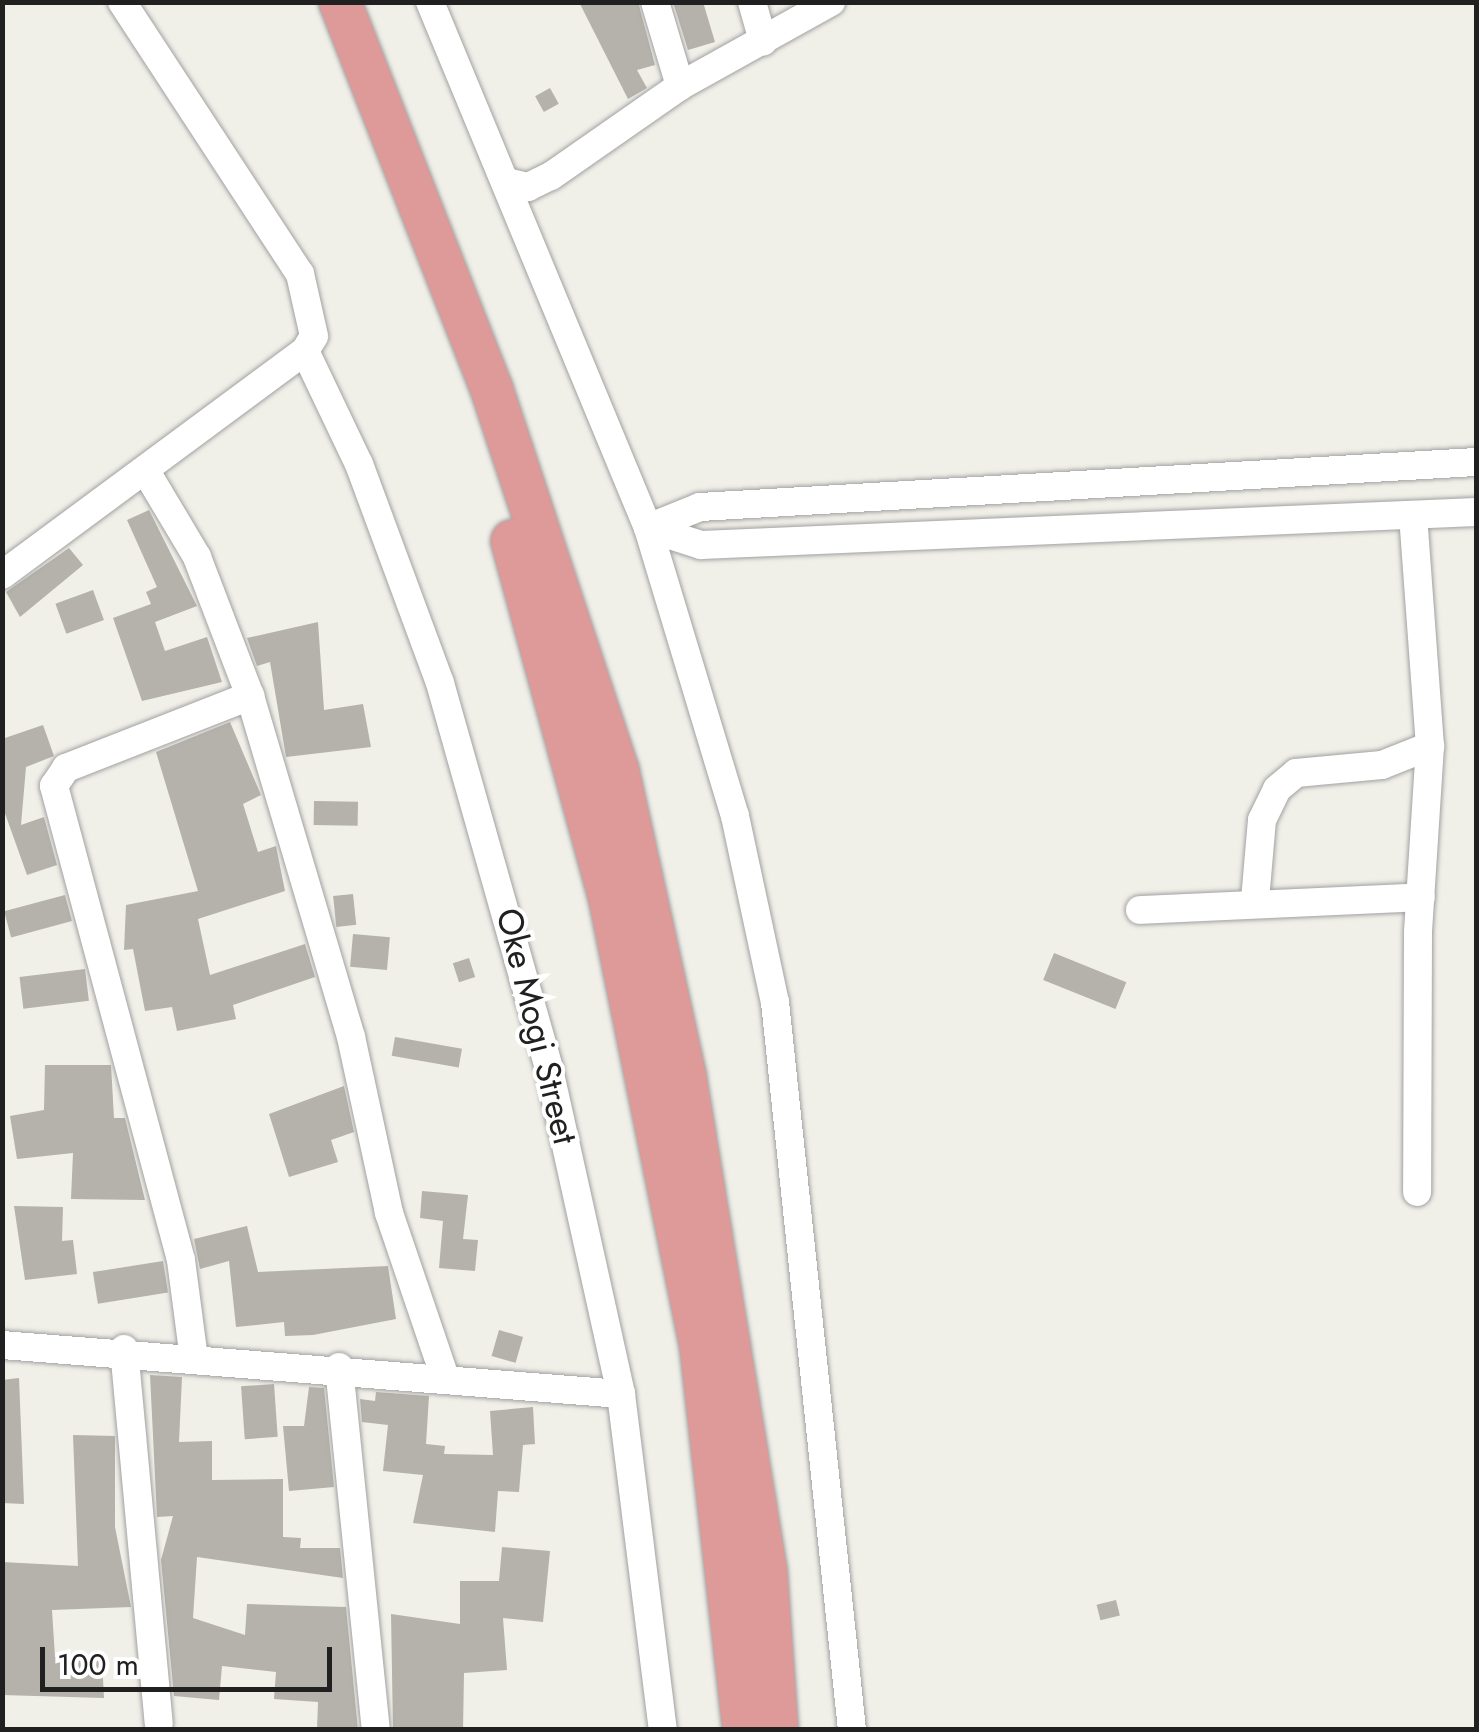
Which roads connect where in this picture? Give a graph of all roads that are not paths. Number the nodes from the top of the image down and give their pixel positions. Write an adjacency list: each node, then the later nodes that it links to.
1 (122, 2): 12 (street)
2 (311, 2): 10 (highway)
3 (340, 2): 10 (highway)
4 (430, 2): 11 (street)
5 (655, 2): 9 (street)
6 (752, 2): 8 (street)
7 (831, 2): 8 (street)
8 (762, 41): 9 (street)
9 (680, 86): 11 (street)
10 (375, 126): 36 (highway); 37 (highway)
11 (506, 182): 18 (street)
12 (306, 351): 14 (street); 32 (street, Oke Mogi Street)
13 (1476, 462): 15 (street)
14 (147, 473): 20 (street); 21 (street)
15 (883, 496): 18 (street); 19 (street)
16 (1476, 512): 17 (street)
17 (1413, 515): 19 (street); 22 (street)
18 (648, 528): 19 (street); 38 (street)
19 (884, 538)
20 (3, 573)
21 (250, 696): 29 (street); 31 (street)
22 (1430, 746): 23 (street); 24 (street)
23 (1421, 898): 24 (street); 26 (street)
24 (1255, 900): 25 (street)
25 (1140, 910)
26 (1417, 1192)
27 (2, 1345): 28 (street)
28 (124, 1349): 29 (street); 33 (street)
29 (194, 1358): 30 (street)
30 (339, 1367): 31 (street); 34 (street)
31 (444, 1374): 32 (street)
32 (621, 1394): 35 (street, Oke Mogi Street)
33 (158, 1723)
34 (376, 1730)
35 (663, 1730)
36 (744, 1730)
37 (777, 1730)
38 (852, 1730)

